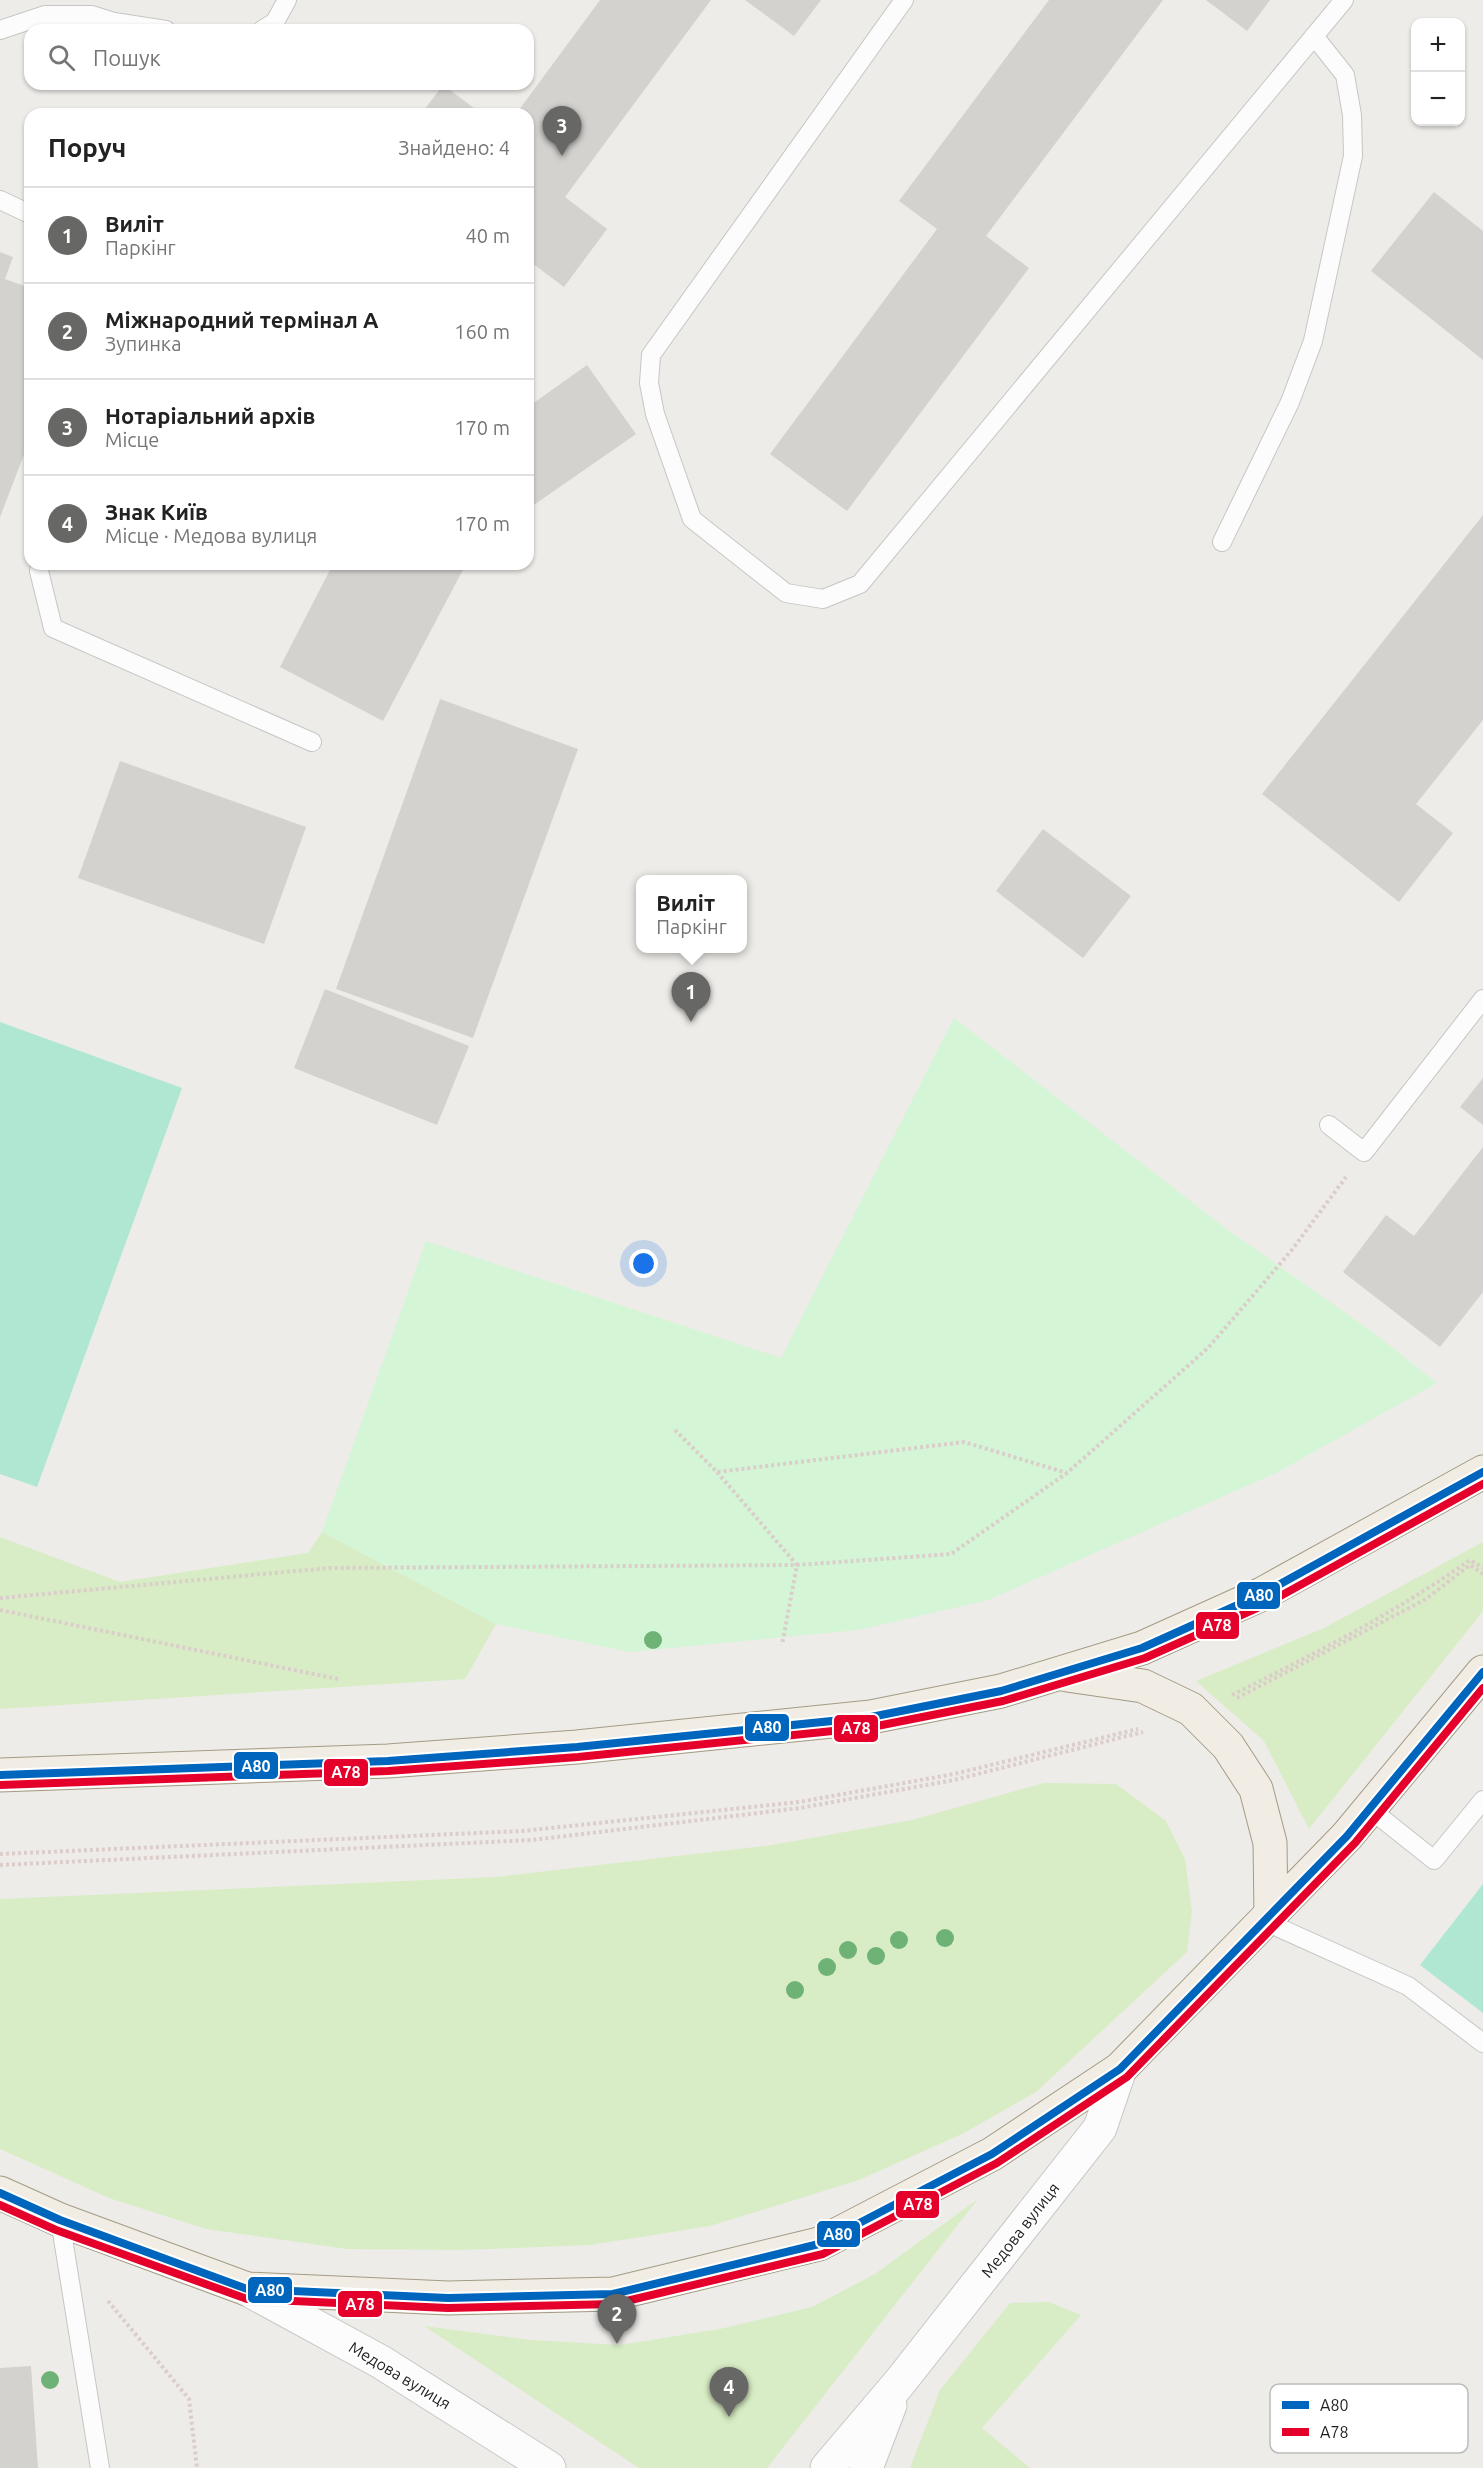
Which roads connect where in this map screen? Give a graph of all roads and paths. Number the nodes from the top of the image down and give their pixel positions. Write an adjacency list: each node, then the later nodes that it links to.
1 (287, 0): 5 (lane)
2 (904, 0): 7 (lane)
3 (1344, 0): 7 (lane)
4 (127, 24): 6 (lane)
5 (272, 24)
6 (0, 30)
7 (1314, 36): 10 (lane)
8 (0, 200): 9 (lane)
9 (24, 211)
10 (1222, 542)
11 (39, 570): 12 (lane)
12 (312, 742)
13 (1483, 999): 15 (lane)
14 (1329, 1125): 15 (lane)
15 (1364, 1152): 19 (path)
16 (675, 1431): 17 (path)
17 (717, 1472): 19 (path); 20 (path)
18 (1483, 1472): 27 (main road)
19 (1067, 1473): 20 (path)
20 (797, 1565): 23 (path); 25 (path)
21 (1483, 1568): 29 (path)
22 (1483, 1574): 29 (path)
23 (0, 1598)
24 (0, 1610): 28 (path)
25 (782, 1645)
26 (1483, 1672): 32 (main road)
27 (1056, 1674): 29 (main road); 30 (main road)
28 (338, 1679)
29 (1198, 1716): 33 (path); 34 (path); 35 (main road)
30 (0, 1775)
31 (1483, 1800): 32 (lane)
32 (1370, 1809): 35 (main road)
33 (0, 1854)
34 (0, 1865)
35 (1267, 1918): 36 (lane); 37 (main road)
36 (1483, 2043)
37 (1120, 2069): 40 (main road); 42 (street, Медова вулиця)
38 (0, 2193): 39 (main road)
39 (60, 2220): 40 (main road); 43 (lane)
40 (247, 2289): 45 (street, Медова вулиця)
41 (105, 2298): 44 (path)
42 (900, 2382): 46 (street, Медова вулиця); 47 (street, Медова вулиця)
43 (100, 2468)
44 (197, 2468)
45 (549, 2468)
46 (827, 2468)
47 (866, 2468)

